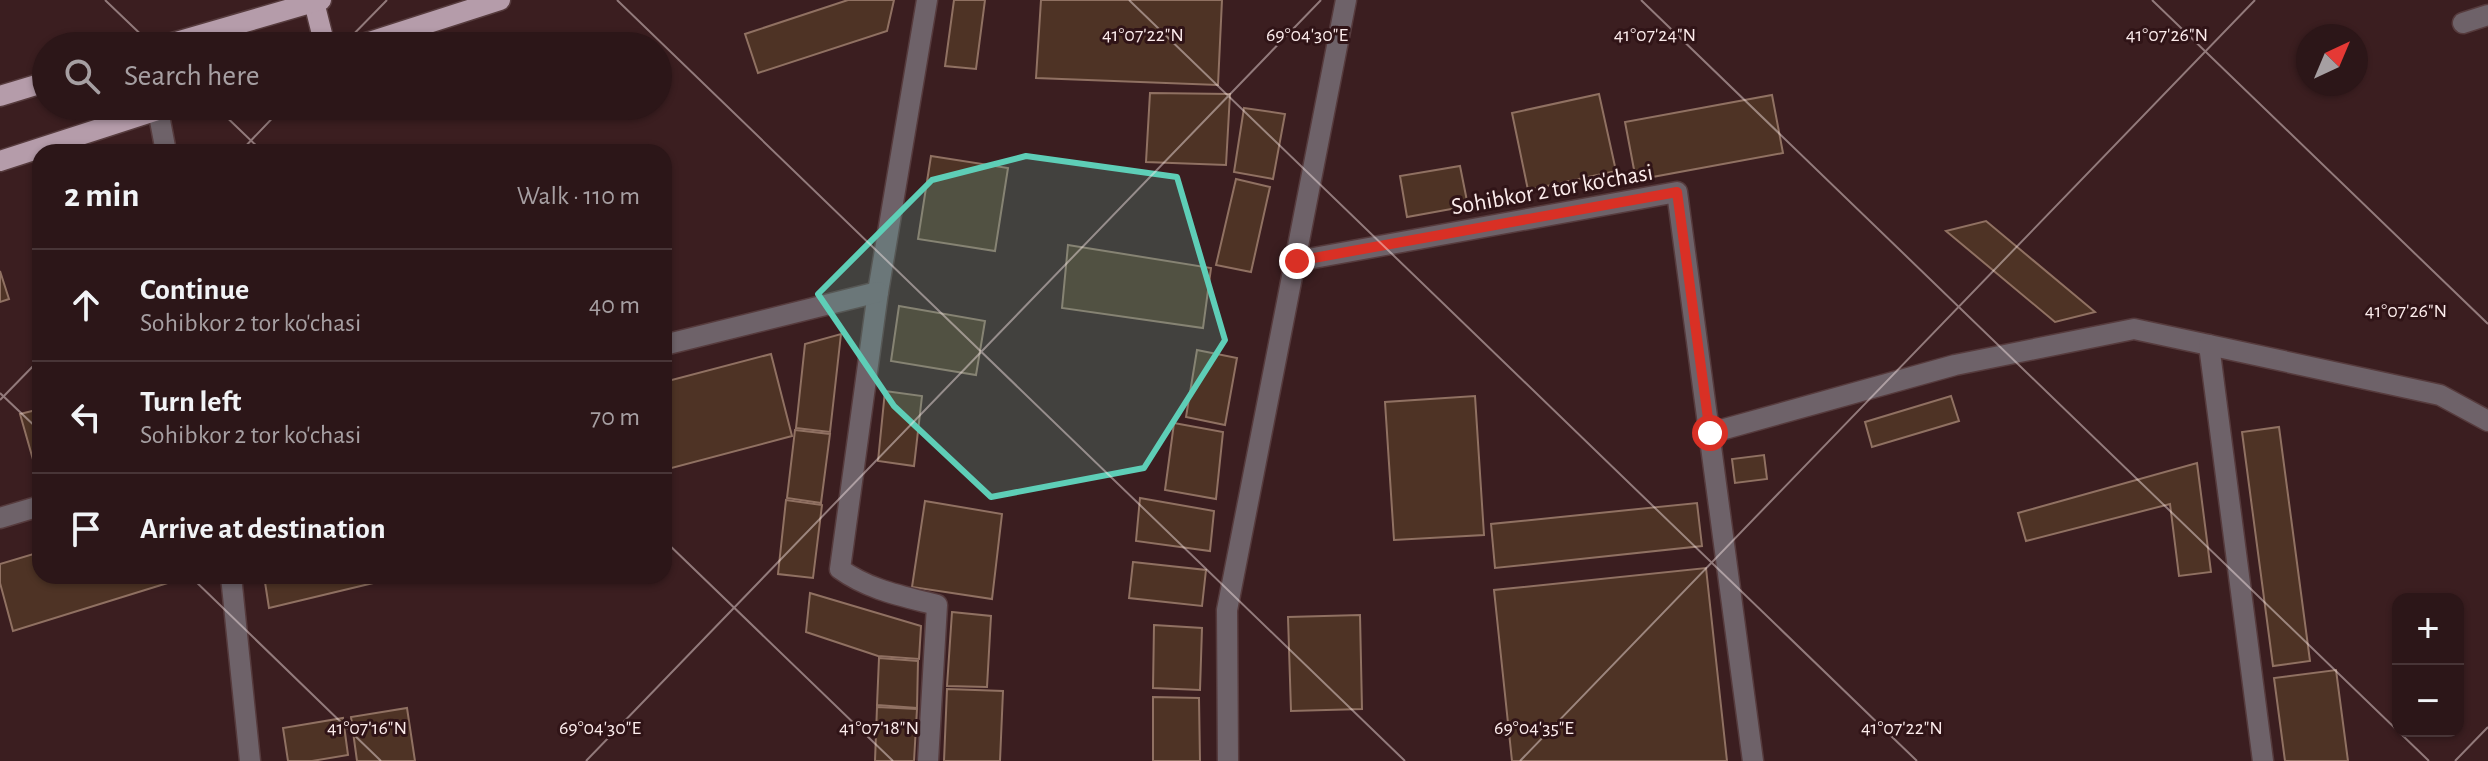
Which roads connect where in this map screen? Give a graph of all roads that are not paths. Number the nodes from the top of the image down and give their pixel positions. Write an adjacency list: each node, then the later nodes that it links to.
1 (500, 0): 9 (main road)
2 (927, 0): 19 (street)
3 (1346, 0): 18 (street)
4 (317, 1): 7 (main road); 8 (main road)
5 (2488, 15): 6 (street)
6 (2463, 23)
7 (210, 32)
8 (323, 32)
9 (401, 32)
10 (32, 86): 11 (main road)
11 (0, 96)
12 (127, 120): 14 (main road)
13 (165, 120): 15 (street)
14 (53, 144)
15 (166, 144)
16 (32, 151): 17 (main road)
17 (0, 161)
18 (1297, 261): 23 (street, Sohibkor 2 tor ko'chasi); 29 (street)
19 (878, 292): 20 (street); 28 (street)
20 (672, 343)
21 (2209, 345): 22 (street); 23 (street); 31 (street)
22 (2488, 421)
23 (1710, 433): 30 (street, Sohibkor 2 tor ko'chasi)
24 (32, 508): 25 (street)
25 (0, 518)
26 (232, 584): 27 (street)
27 (250, 761)
28 (928, 761)
29 (1228, 761)
30 (1753, 761)
31 (2263, 761)

